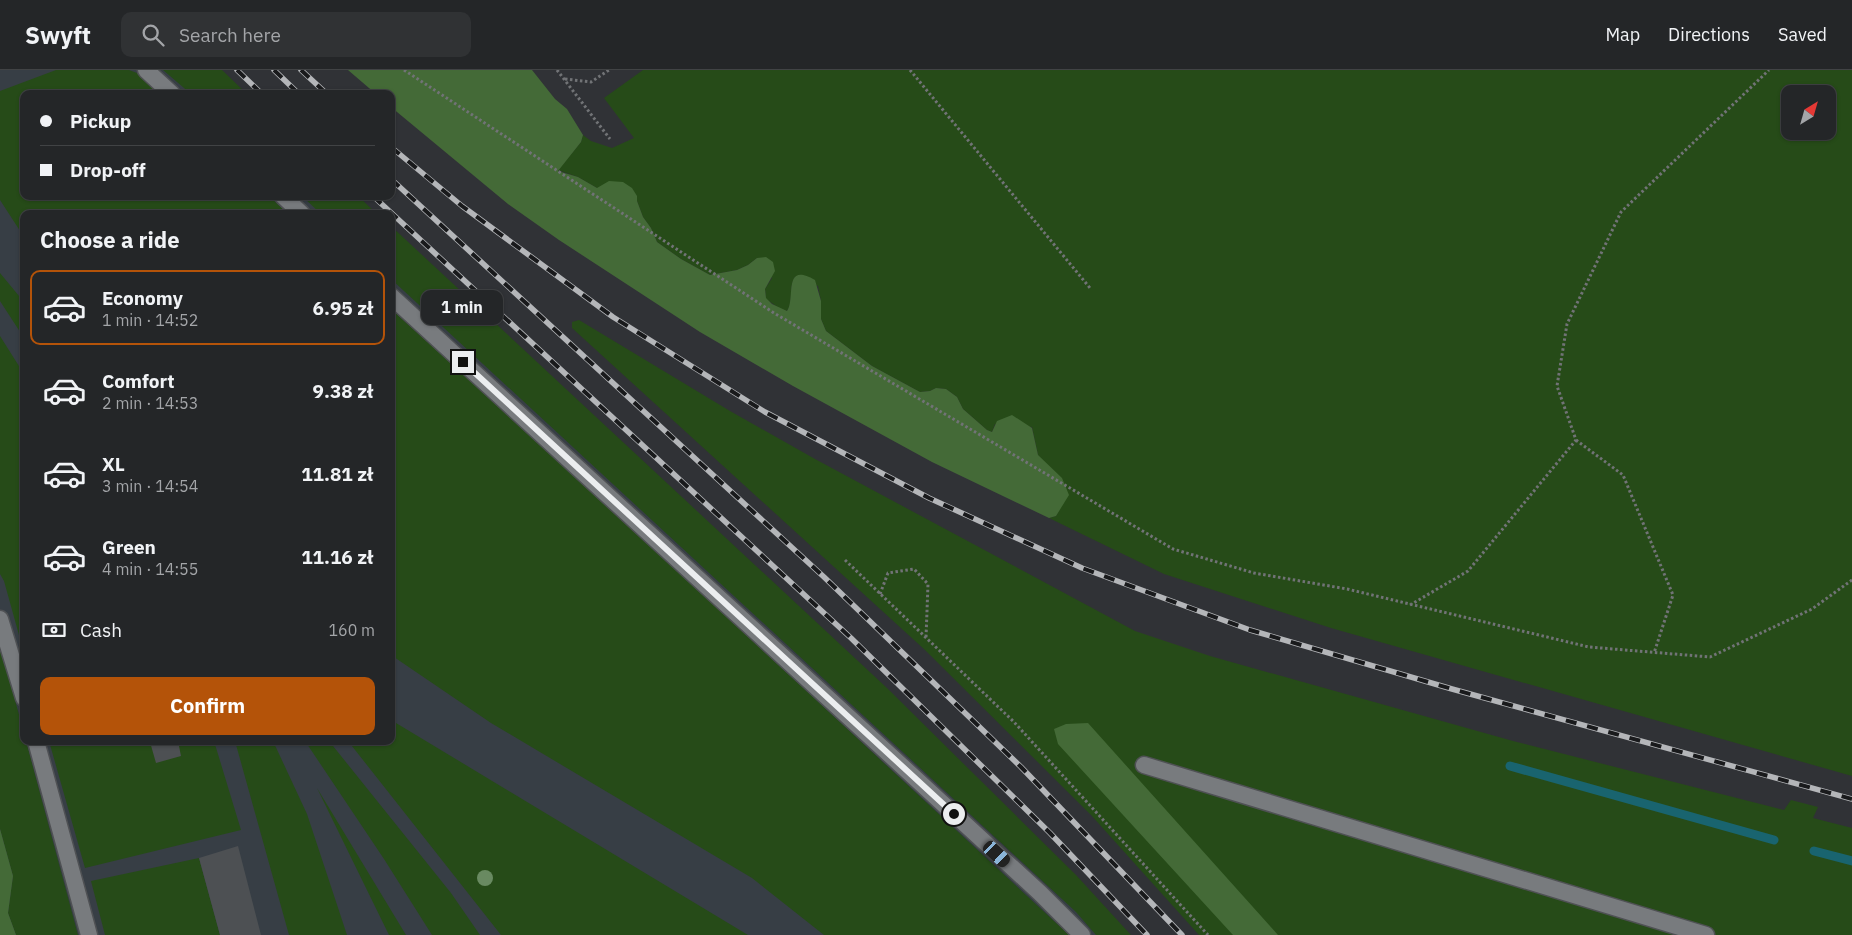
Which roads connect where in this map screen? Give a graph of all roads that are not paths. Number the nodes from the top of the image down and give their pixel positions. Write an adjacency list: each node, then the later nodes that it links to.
1 (146, 70): 2 (lane)
2 (168, 90)
3 (287, 200): 4 (lane)
4 (298, 210)
5 (395, 300): 11 (lane)
6 (0, 619): 7 (lane)
7 (20, 685)
8 (37, 745): 10 (lane)
9 (1144, 765): 12 (lane)
10 (90, 935)
11 (1082, 935)
12 (1706, 935)

